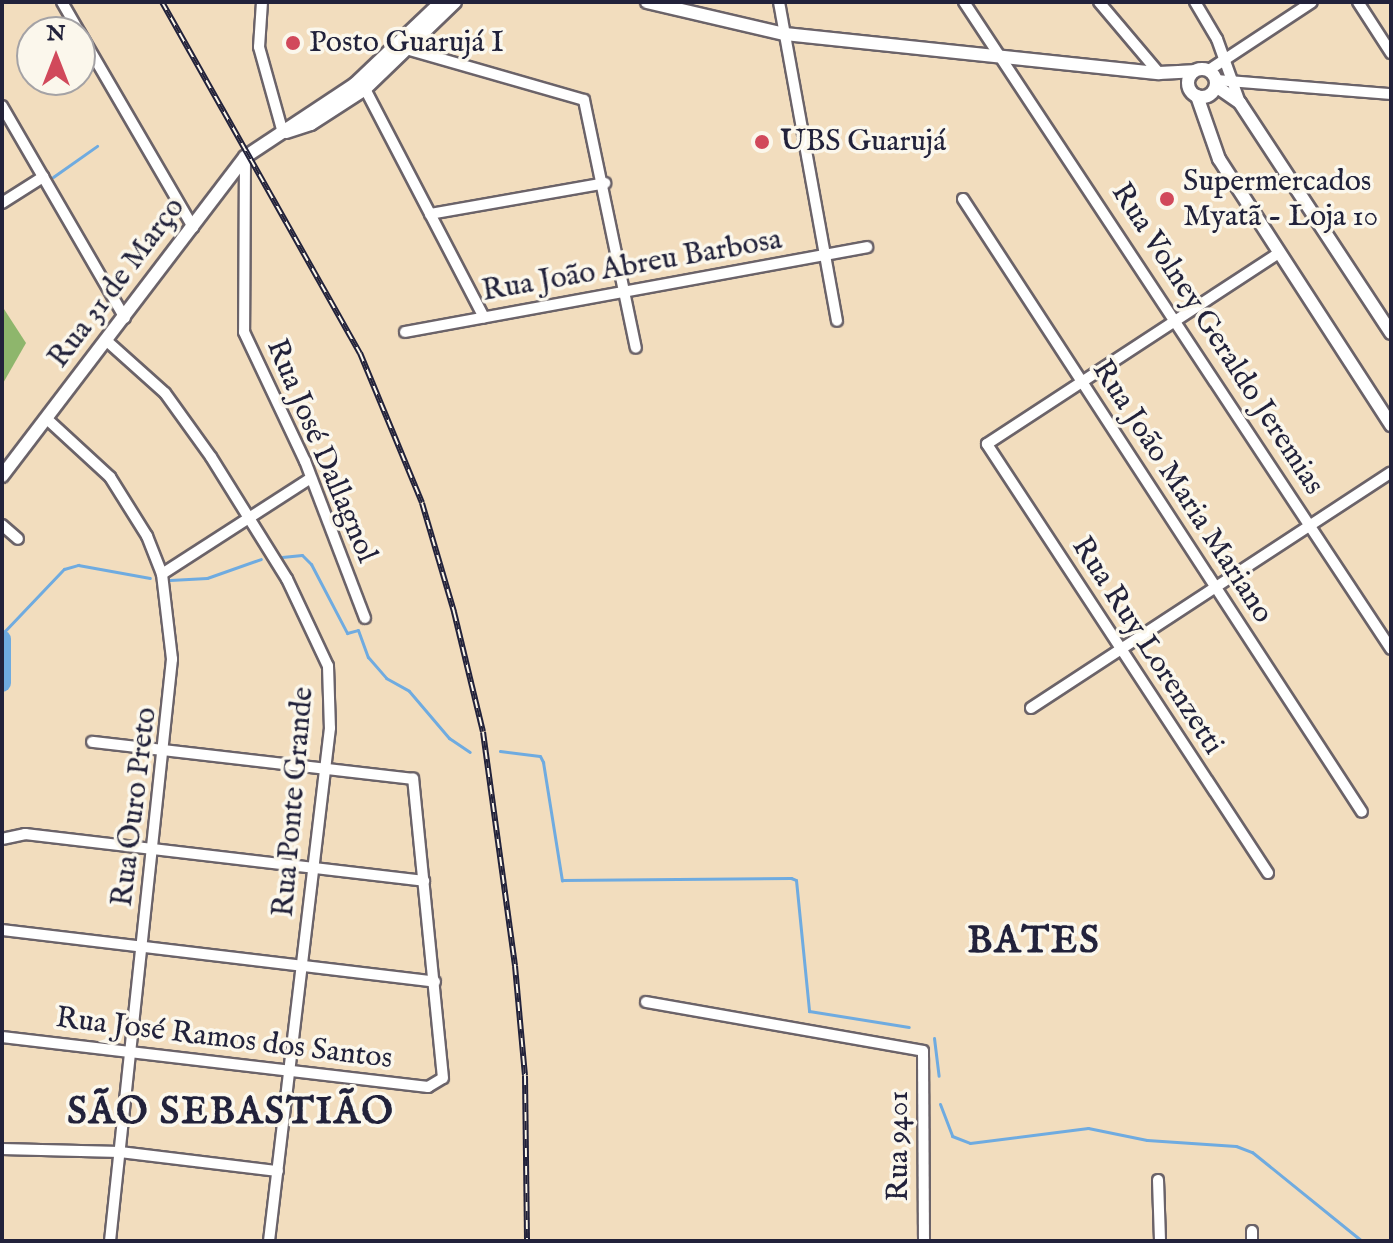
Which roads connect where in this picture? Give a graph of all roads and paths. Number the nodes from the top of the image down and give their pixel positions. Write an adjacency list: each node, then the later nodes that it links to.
1 (262, 2): 26 (street)
2 (441, 2): 12 (main road, Rua 31 de Março)
3 (455, 2): 12 (main road, Rua 31 de Março)
4 (647, 2): 11 (main road)
5 (779, 2): 11 (street)
6 (964, 2): 14 (street, Rua Volney Geraldo Jeremias)
7 (1099, 2): 18 (street)
8 (1195, 2): 16 (street)
9 (1312, 2): 16 (street)
10 (1358, 2): 13 (street)
11 (785, 34): 14 (main road); 36 (street)
12 (403, 48): 21 (main road, Rua 31 de Março); 29 (street)
13 (1391, 53)
14 (1000, 57): 18 (main road); 40 (street, Rua Volney Geraldo Jeremias)
15 (96, 60): 33 (street)
16 (1225, 60): 19 (street); 20 (street)
17 (1193, 71): 18 (main road); 19 (main road); 22 (main road)
18 (1159, 73): 22 (main road)
19 (1214, 78): 20 (street); 22 (main road); 24 (main road)
20 (1233, 81): 23 (street); 24 (street)
21 (363, 84): 26 (main road, Rua 31 de Março); 32 (street)
22 (1192, 91): 35 (main road)
23 (1391, 94)
24 (1240, 103): 43 (main road)
25 (2, 106): 28 (street)
26 (283, 133): 27 (main road, Rua 31 de Março)
27 (245, 157): 33 (main road, Rua 31 de Março); 51 (street, Rua José Dallagnol)
28 (43, 177): 31 (street); 39 (street)
29 (605, 183): 32 (street); 37 (street)
30 (963, 199): 46 (street, Rua João Maria Mariano)
31 (2, 203)
32 (430, 214): 38 (street)
33 (193, 227): 39 (main road, Rua 31 de Março)
34 (867, 247): 36 (street, Rua João Abreu Barbosa)
35 (1279, 253): 40 (street); 48 (main road)
36 (825, 255): 37 (street, Rua João Abreu Barbosa); 41 (street)
37 (626, 291): 38 (street, Rua João Abreu Barbosa); 45 (street)
38 (484, 317): 42 (street, Rua João Abreu Barbosa)
39 (125, 318): 44 (main road, Rua 31 de Março)
40 (1176, 320): 46 (street); 54 (street, Rua Volney Geraldo Jeremias)
41 (837, 321)
42 (405, 332)
43 (1391, 333)
44 (108, 342): 47 (main road, Rua 31 de Março); 52 (street, Rua Ponte Grande)
45 (636, 348)
46 (1082, 382): 57 (street, Rua João Maria Mariano); 59 (street, Rua Ruy Lorenzetti)
47 (47, 419): 50 (main road, Rua 31 de Março); 56 (street, Rua Ouro Preto)
48 (1391, 425)
49 (1391, 472): 54 (street)
50 (2, 476)
51 (311, 478): 52 (street); 58 (street, Rua José Dallagnol)
52 (250, 518): 56 (street); 64 (street, Rua Ponte Grande)
53 (2, 525): 55 (street)
54 (1310, 525): 57 (street); 60 (street, Rua Volney Geraldo Jeremias)
55 (18, 539)
56 (162, 574): 63 (street, Rua Ouro Preto)
57 (1215, 587): 59 (street); 65 (street, Rua João Maria Mariano)
58 (365, 618)
59 (1121, 649): 61 (street); 69 (street, Rua Ruy Lorenzetti)
60 (1391, 649)
61 (1031, 708)
62 (92, 742): 63 (street)
63 (166, 751): 64 (street); 67 (street, Rua Ouro Preto)
64 (325, 769): 68 (street, Rua Ponte Grande); 70 (street)
65 (1362, 812)
66 (4, 838): 67 (street)
67 (155, 849): 68 (street); 72 (street, Rua Ouro Preto)
68 (313, 868): 70 (street); 73 (street, Rua Ponte Grande)
69 (1268, 873)
70 (424, 881): 74 (street)
71 (2, 930): 72 (street)
72 (143, 947): 73 (street); 77 (street, Rua Ouro Preto)
73 (302, 966): 74 (street); 78 (street, Rua Ponte Grande)
74 (435, 982): 78 (street, Rua José Ramos dos Santos)
75 (646, 1002): 85 (street, Rua 9401)
76 (2, 1037): 77 (street, Rua José Ramos dos Santos)
77 (131, 1053): 78 (street, Rua José Ramos dos Santos); 80 (street, Rua Ouro Preto)
78 (289, 1071): 81 (street, Rua Ponte Grande)
79 (2, 1149): 80 (street)
80 (120, 1152): 81 (street); 83 (street, Rua Ouro Preto)
81 (278, 1171): 84 (street, Rua Ponte Grande)
82 (1158, 1180): 86 (street)
83 (110, 1241)
84 (269, 1241)
85 (924, 1241)
86 (1160, 1241)

